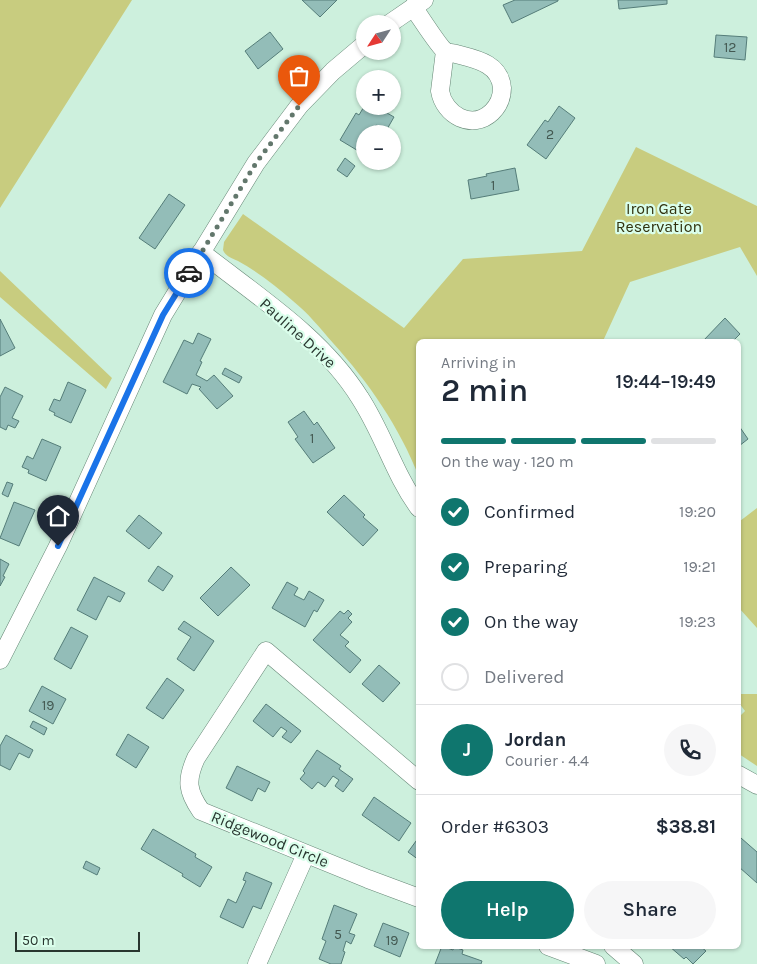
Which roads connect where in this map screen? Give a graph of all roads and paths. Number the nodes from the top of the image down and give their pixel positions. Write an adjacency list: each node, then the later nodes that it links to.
1 (419, 4): 2 (street); 4 (street)
2 (401, 16)
3 (356, 51): 5 (street)
4 (445, 51)
5 (201, 252): 6 (street, Pauline Drive); 7 (street)
6 (416, 503)
7 (0, 660)
8 (741, 777): 10 (street)
9 (416, 778): 11 (street, Ridgewood Circle)
10 (757, 785)
11 (306, 854): 12 (street, Ridgewood Circle); 15 (street)
12 (416, 897)
13 (556, 949): 16 (street)
14 (616, 949): 17 (street)
15 (257, 964)
16 (596, 964)
17 (634, 964)

